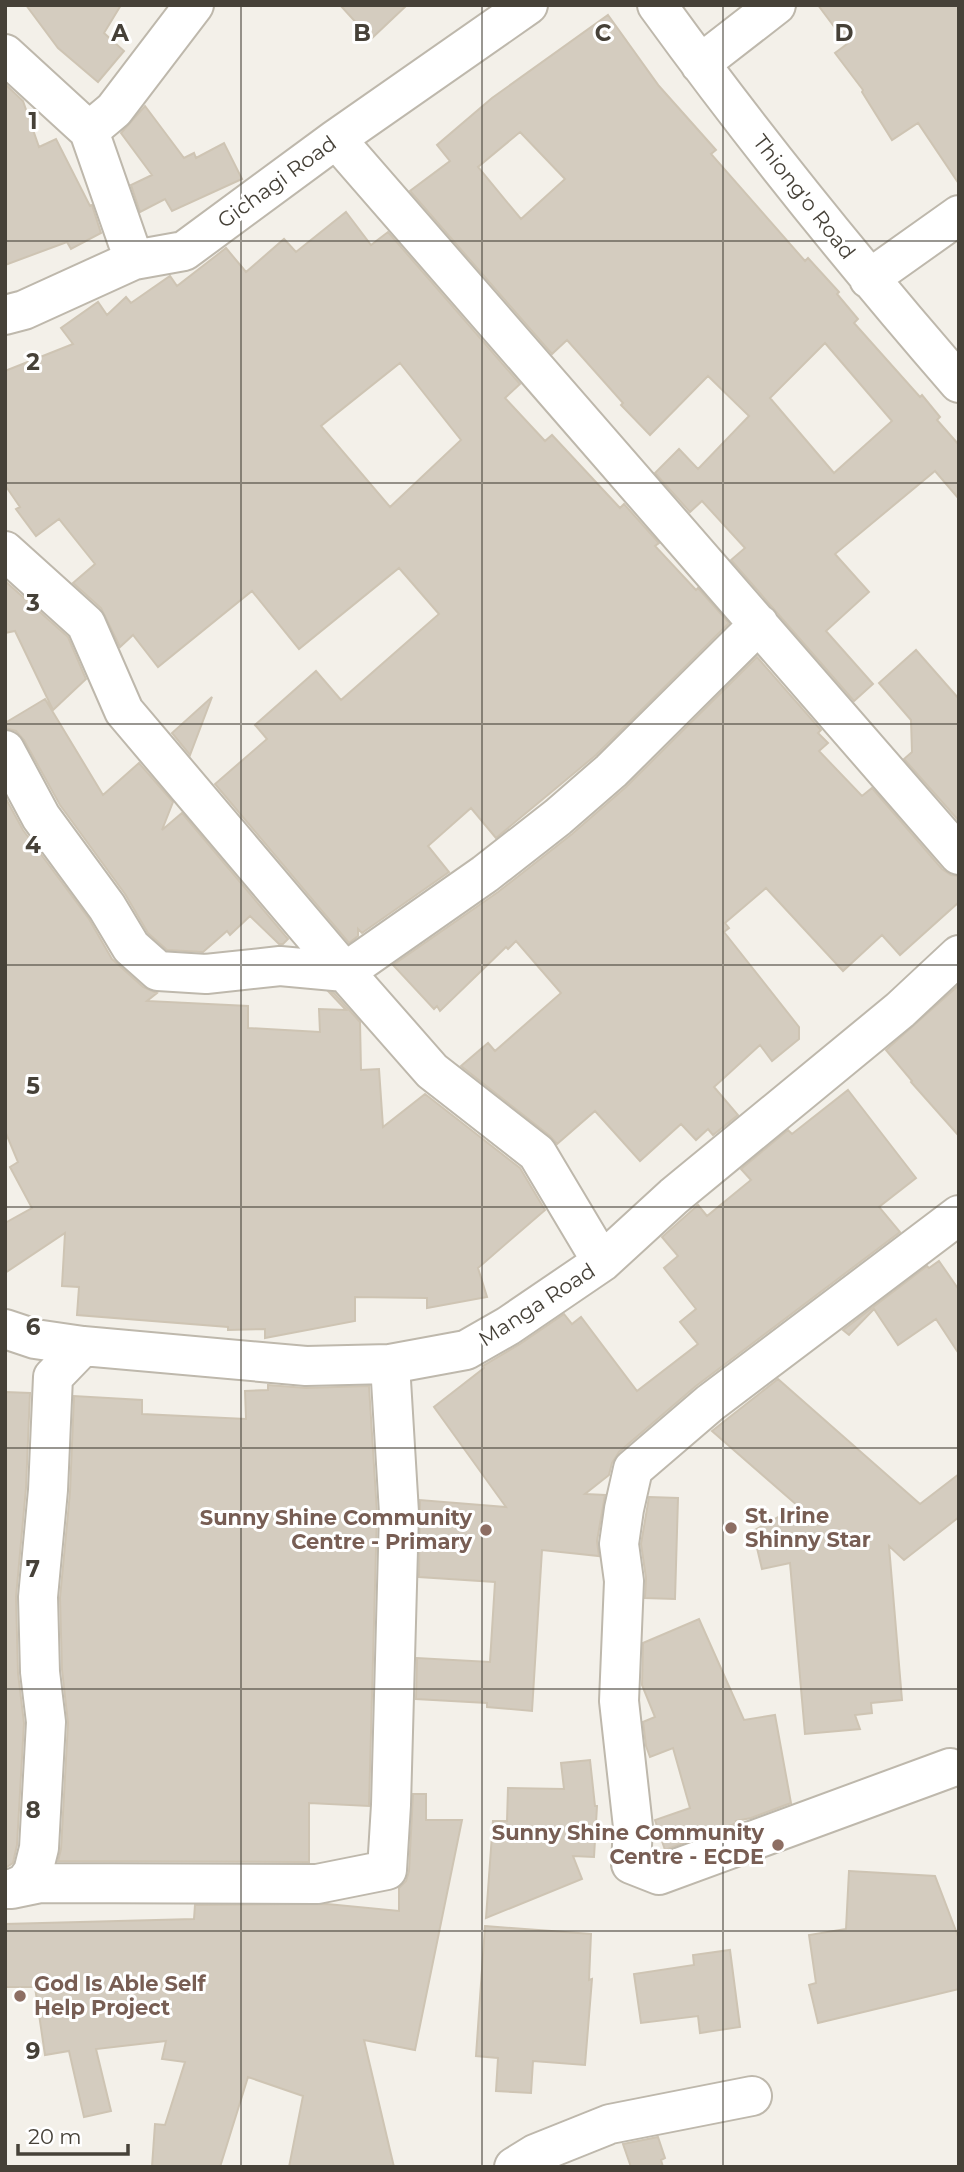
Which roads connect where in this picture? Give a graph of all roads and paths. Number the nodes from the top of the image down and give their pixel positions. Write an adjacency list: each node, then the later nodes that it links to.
1 (194, 5): 7 (street)
2 (528, 5): 8 (street, Gichagi Road)
3 (657, 5): 6 (street, Thiong'o Road)
4 (776, 5): 6 (street)
5 (5, 54): 7 (street)
6 (700, 64): 11 (street, Thiong'o Road)
7 (89, 131): 10 (street)
8 (335, 139): 10 (street, Gichagi Road); 15 (street)
9 (959, 215): 11 (street)
10 (134, 260): 12 (street, Gichagi Road)
11 (869, 279): 13 (street, Thiong'o Road)
12 (5, 315)
13 (959, 383)
14 (5, 551): 19 (street)
15 (759, 624): 17 (street); 19 (street)
16 (5, 750): 19 (street)
17 (959, 855)
18 (959, 954): 21 (street, Manga Road)
19 (345, 972): 21 (street)
20 (959, 1215): 25 (street)
21 (602, 1262): 24 (street, Manga Road)
22 (5, 1329): 23 (street, Manga Road)
23 (83, 1346): 24 (street, Manga Road); 26 (street)
24 (390, 1364): 26 (street)
25 (950, 1768)
26 (9, 1889)
27 (752, 2096): 28 (street)
28 (514, 2167)

